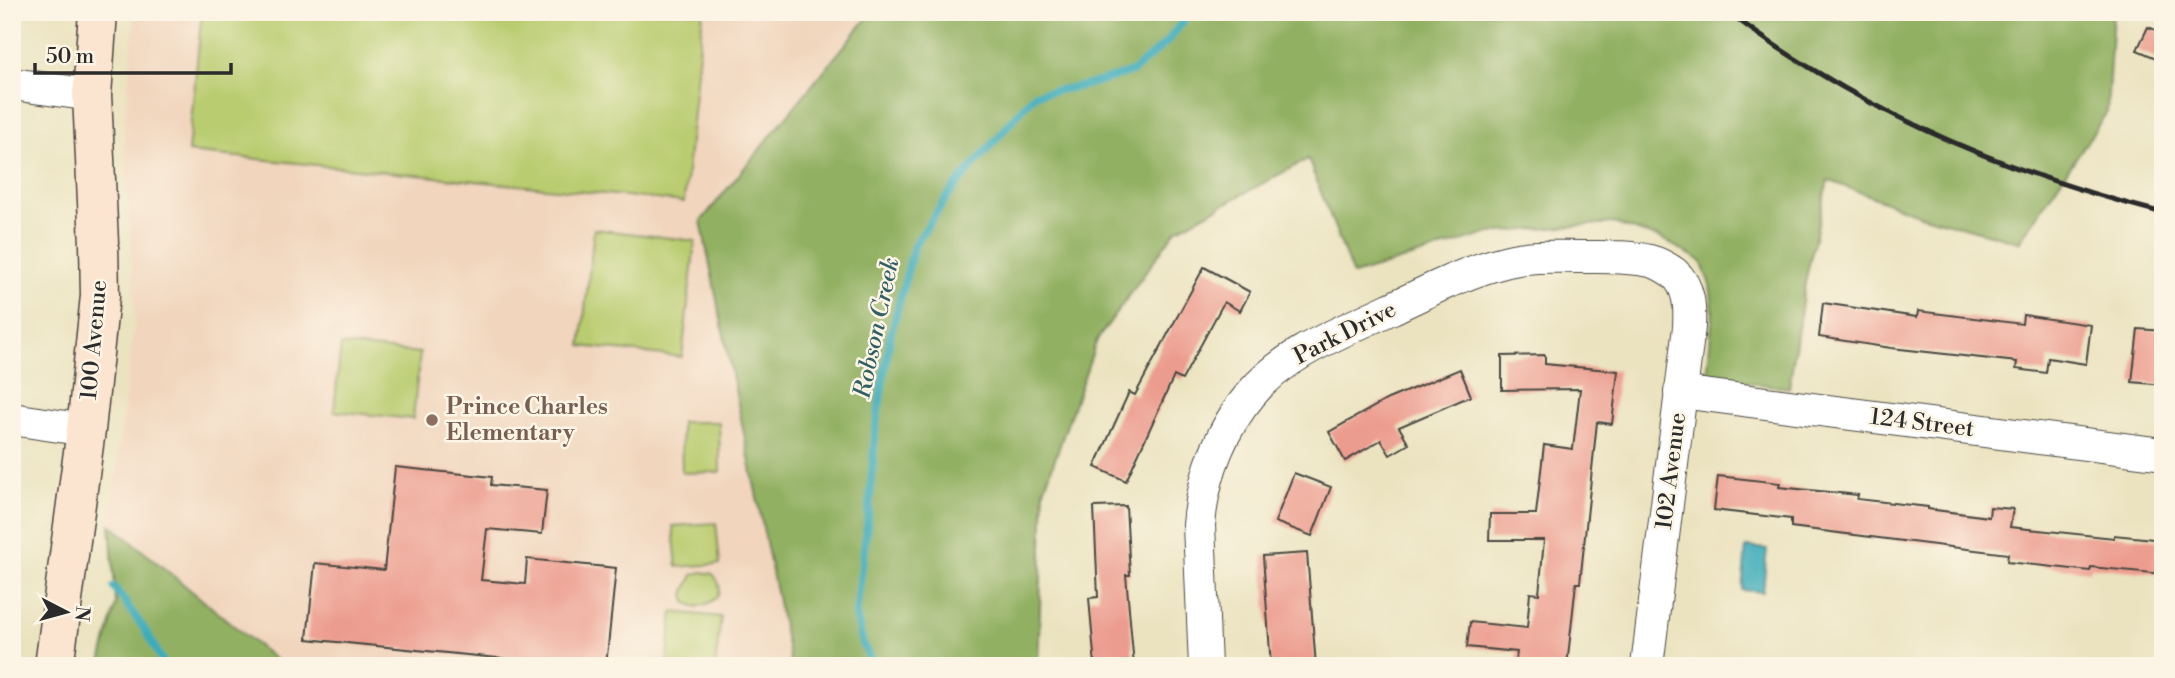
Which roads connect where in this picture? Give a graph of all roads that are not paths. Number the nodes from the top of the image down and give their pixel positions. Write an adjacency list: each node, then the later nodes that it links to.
1 (99, 12): 3 (street, 100 Avenue)
2 (12, 84): 3 (street)
3 (92, 95): 7 (street, 100 Avenue)
4 (1679, 278): 5 (street, 102 Avenue); 10 (street, Park Drive)
5 (1680, 392): 8 (street, 124 Street); 11 (street, 102 Avenue)
6 (12, 419): 7 (street)
7 (86, 430): 9 (street, 100 Avenue)
8 (2163, 454)
9 (54, 666)
10 (1205, 666)
11 (1647, 666)

